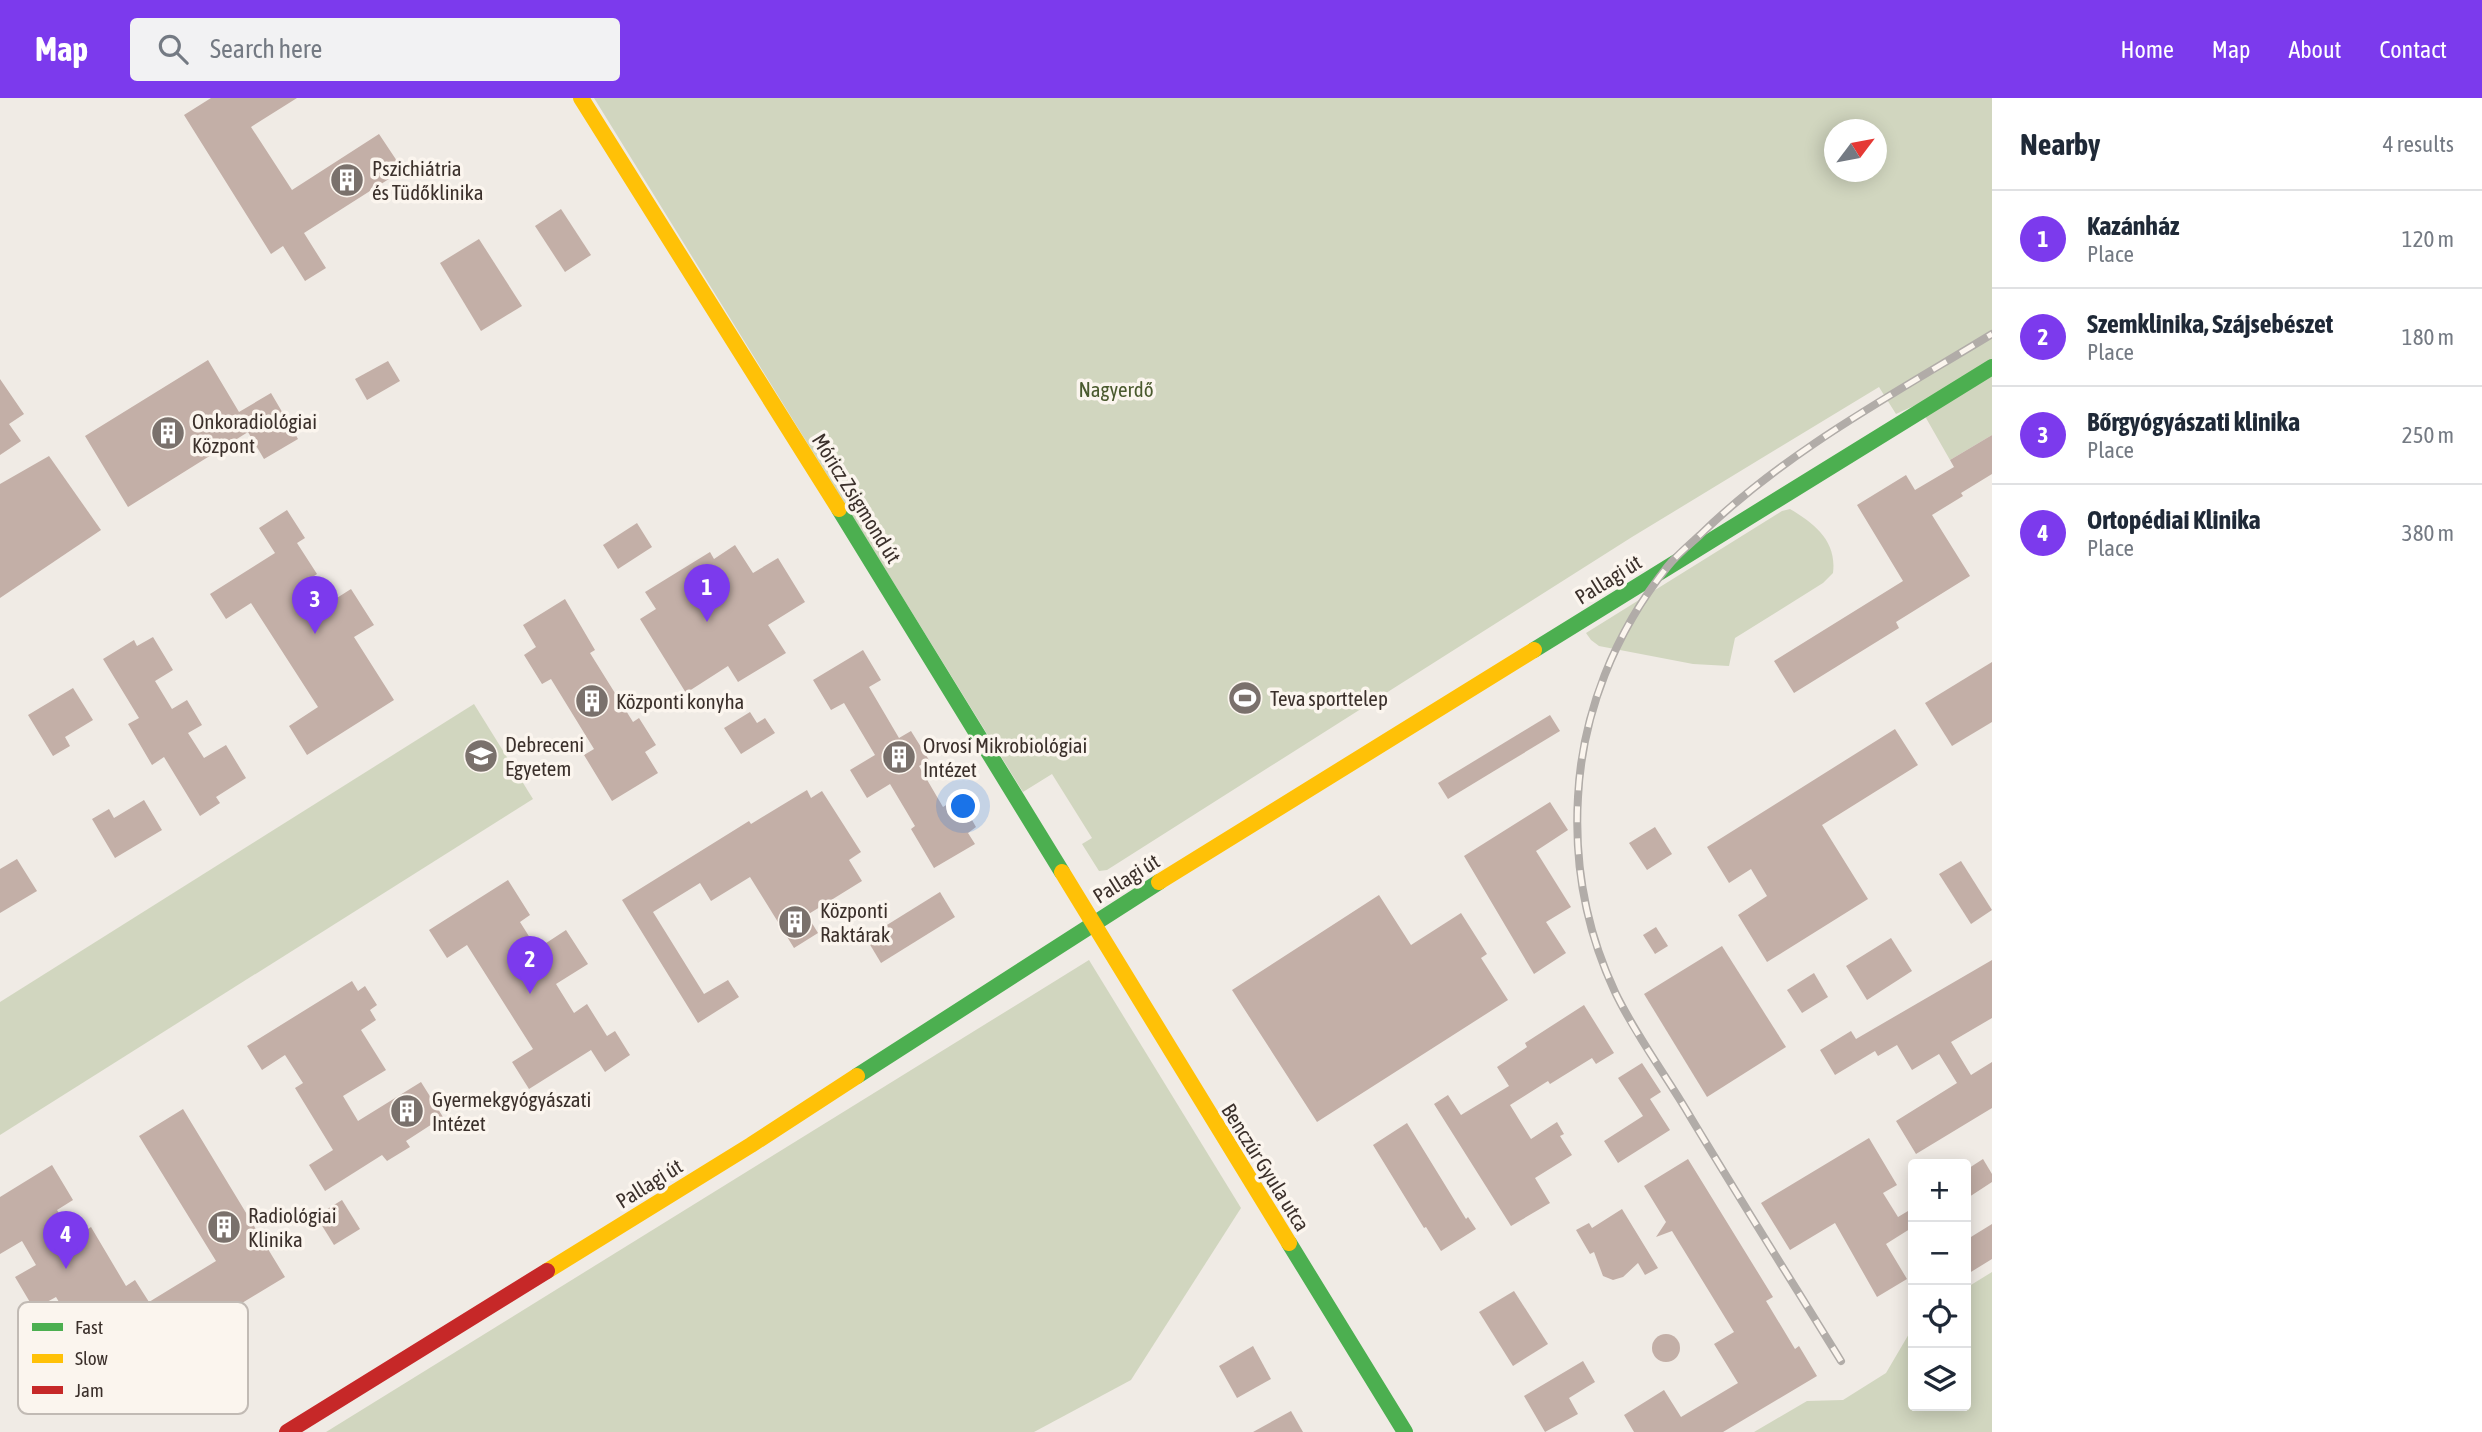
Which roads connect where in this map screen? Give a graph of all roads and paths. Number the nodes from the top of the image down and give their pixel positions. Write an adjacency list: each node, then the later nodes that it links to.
1 (581, 98): 3 (street, Móricz Zsigmond út)
2 (1992, 367): 3 (street, Pallagi út)
3 (1093, 923): 4 (street, Pallagi út); 5 (street, Benczúr Gyula utca)
4 (287, 1432)
5 (1405, 1432)

